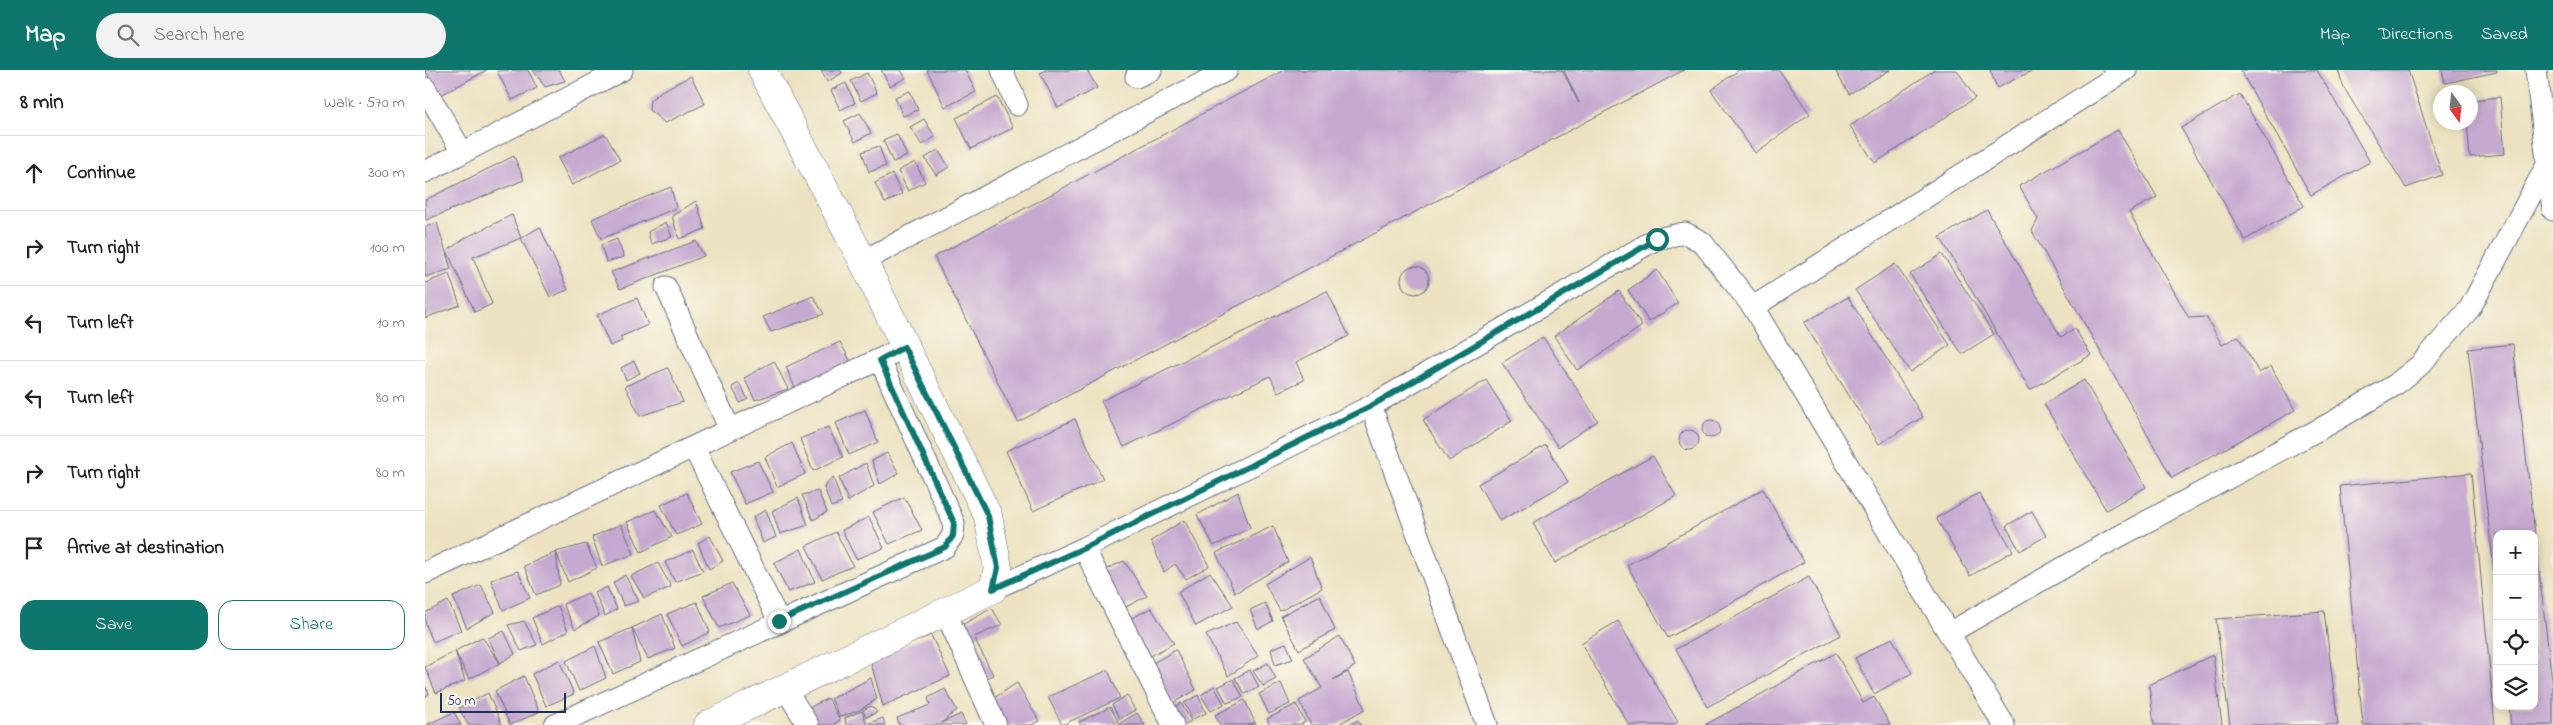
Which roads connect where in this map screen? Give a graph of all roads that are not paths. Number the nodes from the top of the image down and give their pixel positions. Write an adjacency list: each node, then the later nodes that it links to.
1 (622, 70): 9 (street)
2 (762, 70): 13 (main road)
3 (1003, 70): 8 (street)
4 (1227, 70): 13 (street)
5 (2127, 70): 15 (street)
6 (2536, 70): 10 (street)
7 (425, 88): 9 (street)
8 (1017, 106)
9 (463, 152): 11 (street)
10 (2547, 165): 12 (street); 26 (street)
11 (425, 172)
12 (2553, 210)
13 (863, 261): 16 (main road)
14 (666, 287): 19 (street)
15 (1753, 307): 18 (street); 26 (street)
16 (904, 347): 17 (street); 23 (main road)
17 (880, 360): 19 (street); 25 (street)
18 (1371, 406): 21 (street); 34 (street)
19 (730, 430): 20 (street)
20 (694, 448): 22 (street); 25 (street)
21 (1084, 548): 23 (street); 33 (street)
22 (425, 573)
23 (993, 589): 24 (main road)
24 (945, 612): 27 (main road); 32 (street)
25 (779, 621): 29 (street)
26 (1949, 633): 35 (street)
27 (785, 688): 28 (main road); 31 (street)
28 (734, 719): 30 (main road)
29 (555, 725)
30 (707, 725)
31 (808, 725)
32 (996, 725)
33 (1173, 725)
34 (1487, 725)
35 (2004, 725)

